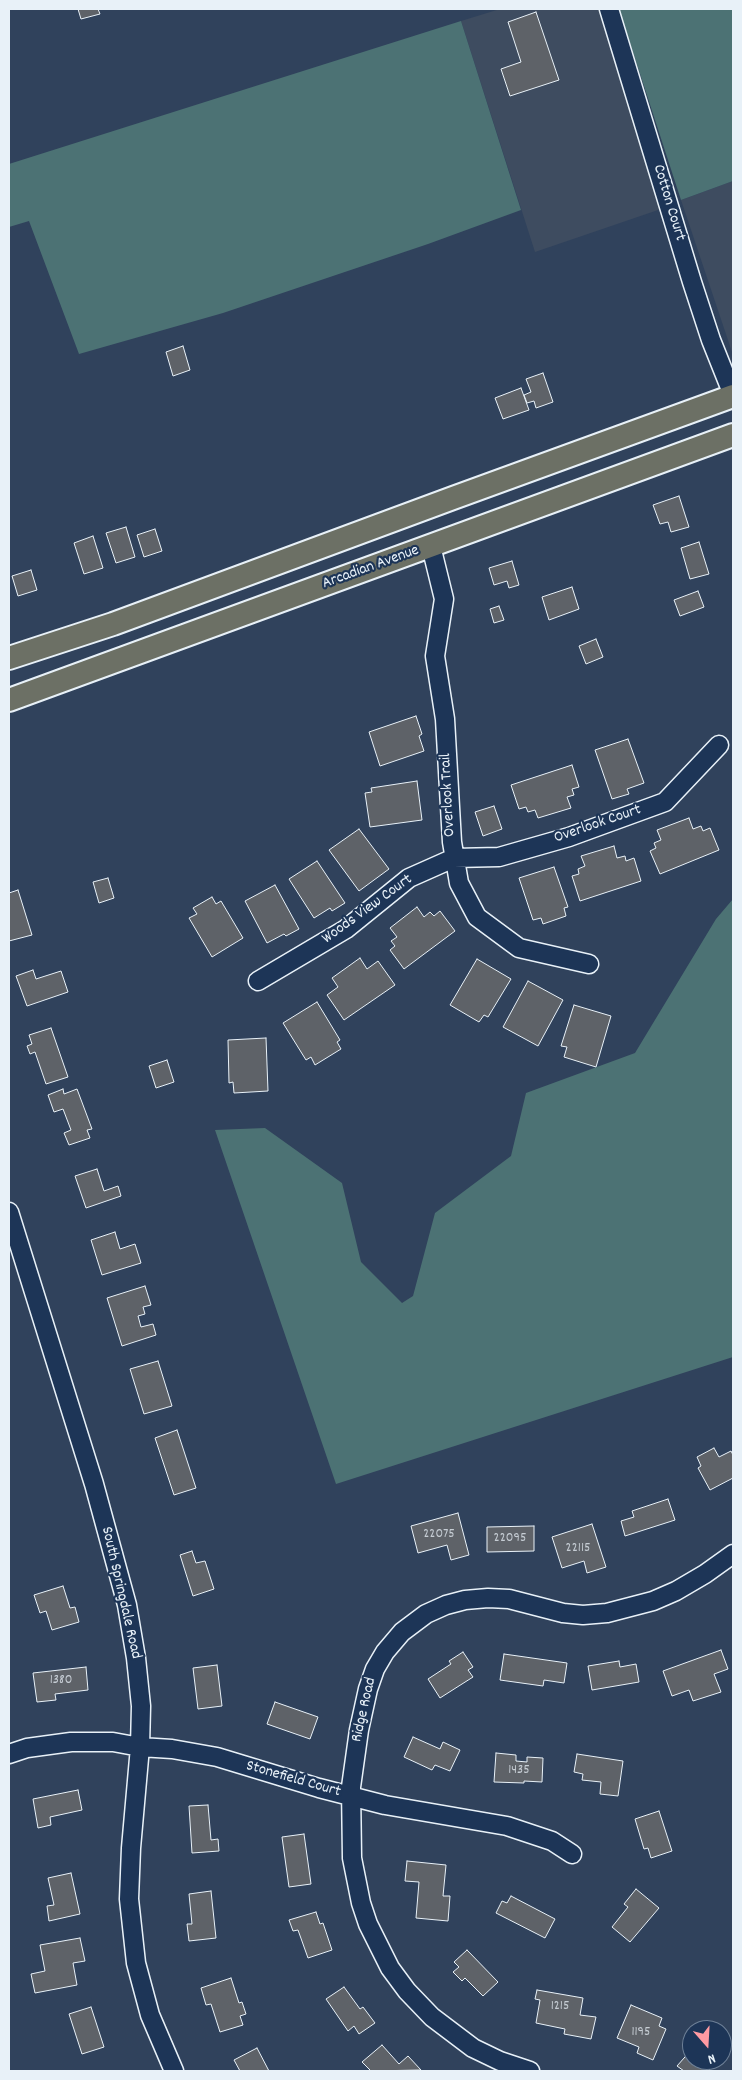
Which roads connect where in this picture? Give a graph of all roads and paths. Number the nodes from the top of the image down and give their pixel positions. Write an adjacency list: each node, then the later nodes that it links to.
1 (608, 9): 2 (street, Cotton Court)
2 (733, 396): 5 (main road)
3 (733, 435): 4 (main road, Arcadian Avenue)
4 (431, 546): 6 (main road, Arcadian Avenue); 10 (street, Overlook Trail)
5 (229, 581): 6 (main road); 7 (main road)
6 (242, 616): 8 (main road, Arcadian Avenue)
7 (9, 658)
8 (9, 700)
9 (719, 745): 10 (street, Overlook Court)
10 (454, 858): 11 (street, Overlook Trail); 12 (street, Woods View Court)
11 (589, 964)
12 (258, 981)
13 (9, 1212): 15 (street, South Springdale Road)
14 (733, 1554): 17 (street, Ridge Road)
15 (140, 1747): 16 (street, Stonefield Court); 17 (street, Stonefield Court); 19 (street, South Springdale Road)
16 (9, 1754)
17 (352, 1797): 18 (street, Stonefield Court); 20 (street, Ridge Road)
18 (572, 1854)
19 (174, 2071)
20 (530, 2071)

